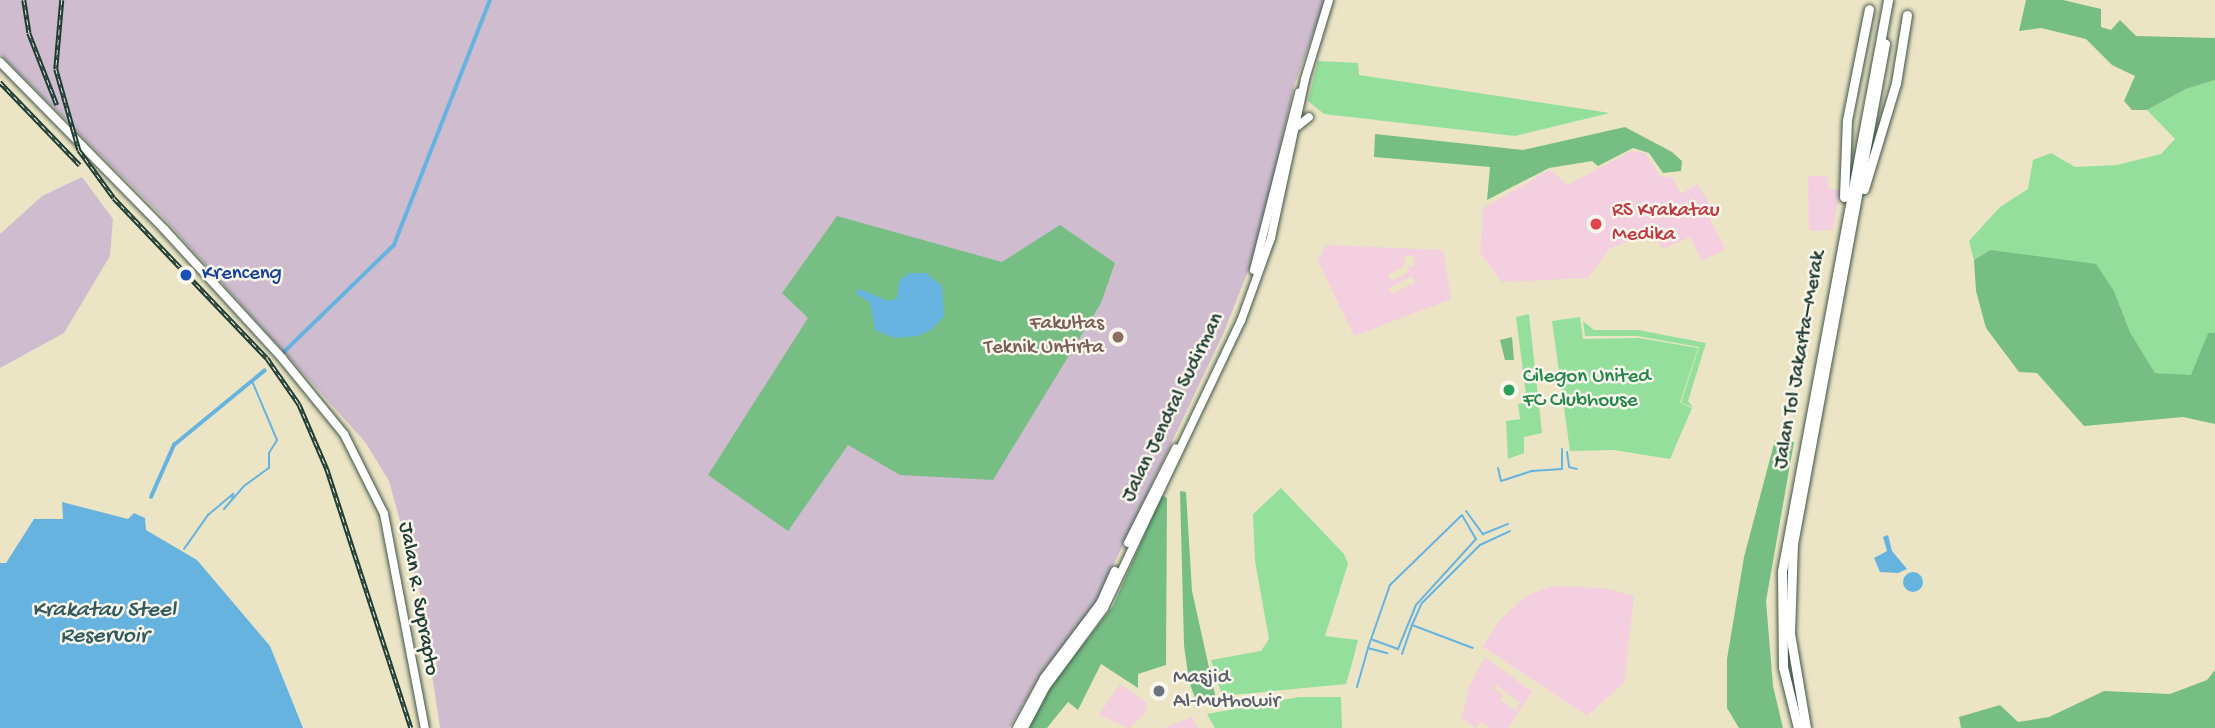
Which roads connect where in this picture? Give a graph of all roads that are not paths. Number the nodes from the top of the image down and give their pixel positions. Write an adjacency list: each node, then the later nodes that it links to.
1 (1329, 0): 7 (highway)
2 (1890, 3): 5 (highway, Jalan Tol Jakarta–Merak)
3 (1869, 9): 11 (highway)
4 (1907, 15): 10 (highway)
5 (1887, 18): 10 (highway, Jalan Tol Jakarta–Merak); 11 (highway, Jalan Tol Jakarta–Merak)
6 (0, 62): 12 (highway, Jalan R. Suprapto)
7 (1305, 79): 8 (highway); 13 (highway, Jalan Jendral Sudirman)
8 (1302, 102): 9 (highway); 9 (highway)
9 (1296, 129): 14 (highway)
10 (1851, 232): 16 (highway, Jalan Tol Jakarta–Merak)
11 (1838, 251): 15 (highway, Jalan Tol Jakarta–Merak)
12 (425, 728)
13 (1017, 728)
14 (1024, 728)
15 (1798, 728)
16 (1806, 728)

